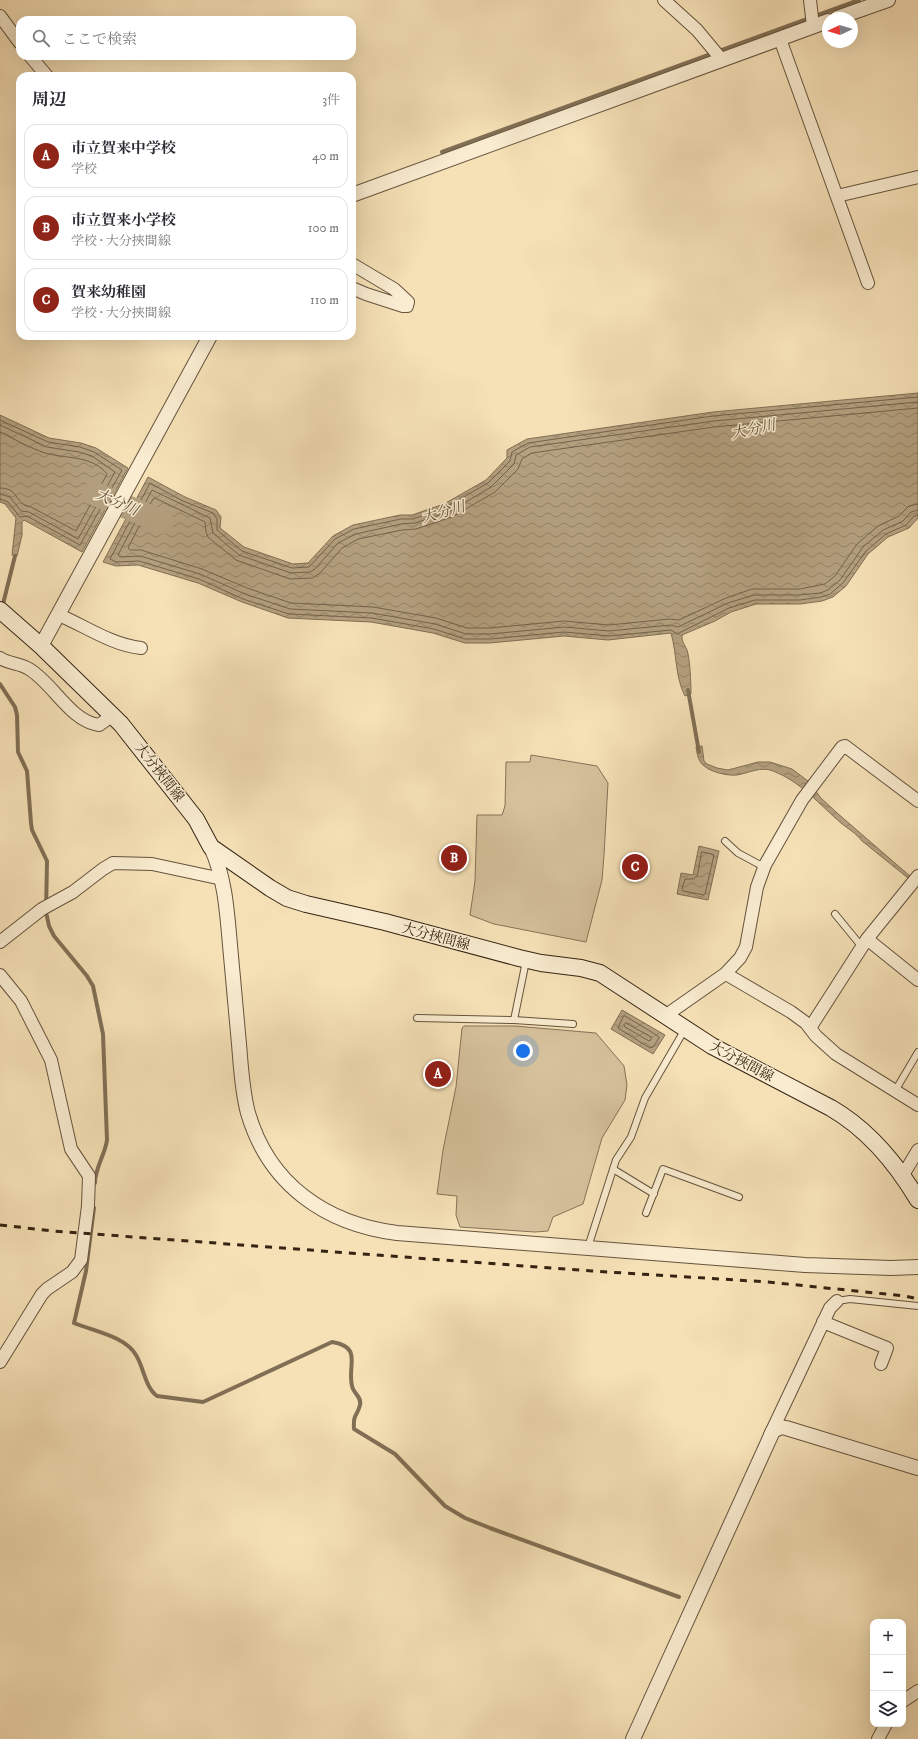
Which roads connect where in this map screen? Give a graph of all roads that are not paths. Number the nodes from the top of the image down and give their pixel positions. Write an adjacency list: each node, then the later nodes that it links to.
1 (664, 0): 11 (street)
2 (810, 0): 7 (street)
3 (888, 0): 4 (street)
4 (854, 12)
5 (0, 16): 8 (street)
6 (822, 23): 7 (street)
7 (813, 26): 9 (street)
8 (16, 38)
9 (780, 39): 11 (street); 15 (street)
10 (33, 60): 12 (street)
11 (722, 60): 14 (street)
12 (44, 72)
13 (918, 177): 15 (street)
14 (356, 194)
15 (837, 196): 17 (street)
16 (356, 266): 18 (street)
17 (868, 284)
18 (356, 289)
19 (208, 340): 21 (street)
20 (0, 610): 22 (main road, 大分挾間線)
21 (61, 611): 22 (street); 23 (street)
22 (41, 646): 25 (main road, 大分挾間線)
23 (141, 648)
24 (0, 658): 25 (street)
25 (113, 715): 28 (main road, 大分挾間線)
26 (918, 801): 29 (street)
27 (725, 841): 29 (lane)
28 (211, 847): 31 (street); 35 (main road, 大分挾間線)
29 (764, 867): 36 (street)
30 (918, 876): 34 (street)
31 (222, 879): 33 (street); 55 (street)
32 (835, 914): 34 (lane)
33 (0, 942)
34 (865, 943): 38 (street); 43 (street)
35 (526, 959): 39 (main road, 大分挾間線); 41 (lane)
36 (726, 974): 39 (street); 43 (street)
37 (0, 975): 60 (street)
38 (918, 980)
39 (665, 1016): 44 (main road, 大分挾間線)
40 (417, 1018): 41 (lane)
41 (514, 1020): 42 (lane)
42 (573, 1024)
43 (810, 1028): 46 (street)
44 (685, 1029): 49 (lane); 50 (main road, 大分挾間線)
45 (918, 1052): 46 (lane)
46 (895, 1091): 47 (street)
47 (918, 1105)
48 (918, 1150): 50 (street)
49 (613, 1168): 51 (lane); 55 (lane)
50 (903, 1175): 53 (main road, 大分挾間線)
51 (654, 1194): 52 (lane); 54 (lane)
52 (739, 1197)
53 (918, 1200)
54 (646, 1213)
55 (588, 1248): 56 (street)
56 (918, 1267)
57 (837, 1301): 58 (lane); 59 (street)
58 (918, 1306)
59 (823, 1322): 61 (street); 62 (street)
60 (0, 1362)
61 (881, 1364)
62 (770, 1435): 63 (street); 67 (street)
63 (918, 1468)
64 (918, 1691): 65 (street)
65 (906, 1699)
66 (884, 1727): 68 (street)
67 (633, 1739)
68 (878, 1739)

